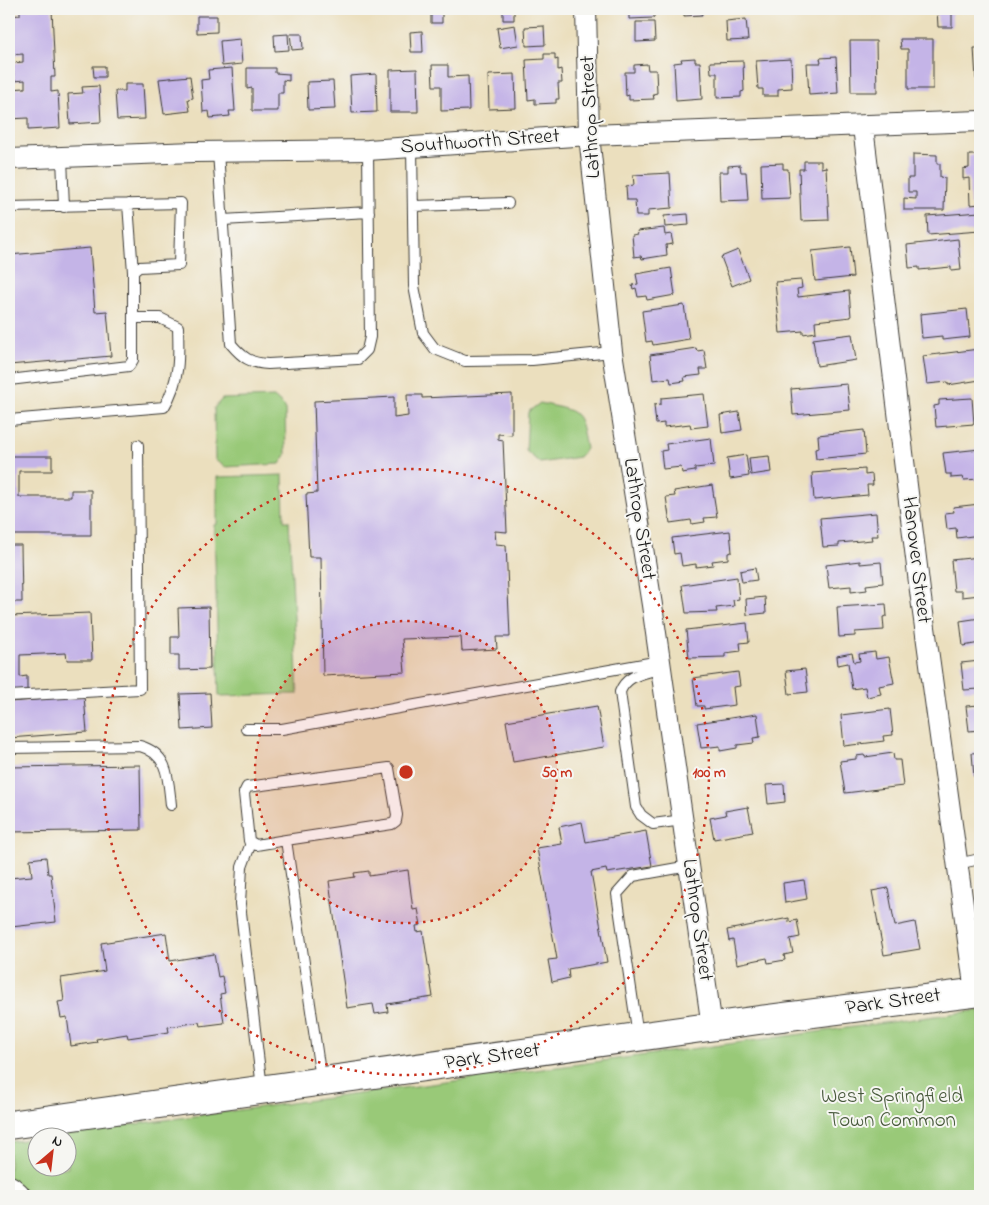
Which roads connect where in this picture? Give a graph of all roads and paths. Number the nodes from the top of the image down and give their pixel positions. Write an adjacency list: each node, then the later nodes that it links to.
1 (586, 9): 4 (street, Lathrop Street)
2 (980, 121): 3 (street, Southworth Street)
3 (862, 127): 4 (street, Southworth Street); 32 (street, Hanover Street)
4 (589, 135): 5 (street, Southworth Street); 19 (street, Lathrop Street)
5 (412, 147): 6 (street, Southworth Street); 13 (lane)
6 (368, 150): 7 (street, Southworth Street); 15 (lane)
7 (218, 152): 8 (street, Southworth Street); 16 (lane)
8 (62, 158): 9 (street, Southworth Street); 12 (lane)
9 (9, 159)
10 (508, 203): 13 (lane)
11 (128, 204): 12 (lane); 17 (lane); 17 (lane)
12 (64, 206): 14 (lane)
13 (413, 206): 19 (lane)
14 (9, 207)
15 (369, 212): 16 (lane); 16 (lane)
16 (223, 220)
17 (133, 272): 18 (lane)
18 (132, 318): 20 (lane); 21 (lane)
19 (612, 352): 23 (street, Lathrop Street)
20 (9, 380)
21 (9, 420)
22 (138, 445): 24 (lane)
23 (661, 665): 25 (lane); 28 (street, Lathrop Street); 28 (lane)
24 (9, 696)
25 (246, 729)
26 (9, 748): 27 (lane)
27 (171, 804)
28 (683, 820): 33 (street, Lathrop Street)
29 (286, 840): 30 (lane); 30 (lane); 37 (lane)
30 (250, 843): 38 (lane)
31 (980, 859): 32 (lane)
32 (957, 864): 34 (street, Hanover Street)
33 (689, 866): 35 (street, Lathrop Street); 36 (lane)
34 (978, 991): 35 (main road, Park Street)
35 (712, 1027): 36 (main road, Park Street)
36 (638, 1037): 37 (main road, Park Street)
37 (321, 1080): 38 (main road, Park Street)
38 (262, 1088): 39 (main road, Park Street)
39 (9, 1124)
40 (9, 1190): 41 (main road)
41 (16, 1196)

